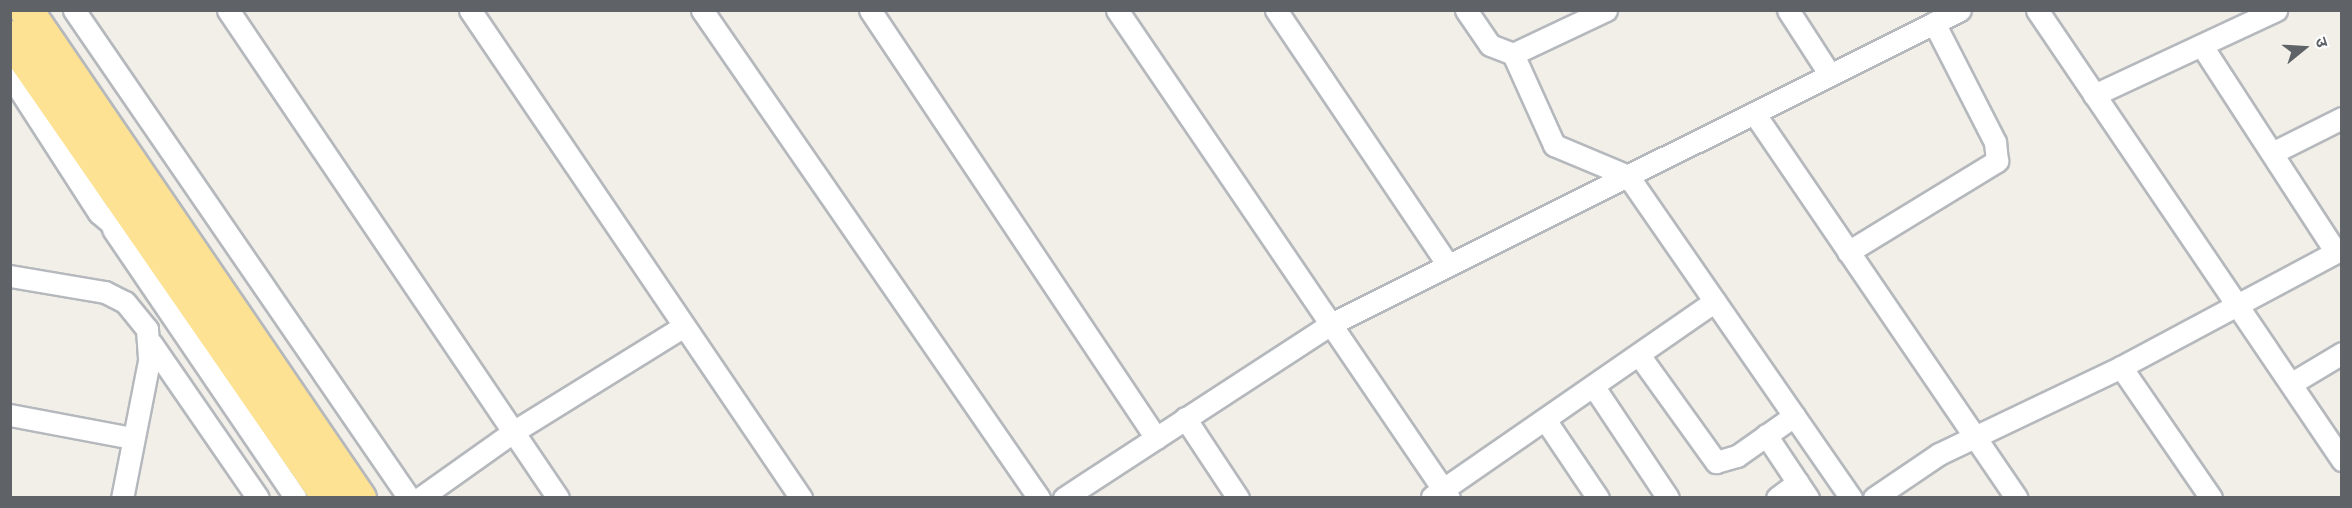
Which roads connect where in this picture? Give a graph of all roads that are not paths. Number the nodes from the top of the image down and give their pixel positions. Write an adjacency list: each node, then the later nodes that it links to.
1 (27, 10): 58 (highway)
2 (74, 10): 59 (street)
3 (228, 10): 46 (street)
4 (470, 10): 35 (street)
5 (702, 10): 63 (street)
6 (870, 10): 50 (street)
7 (1117, 10): 34 (street)
8 (1276, 10): 30 (street)
9 (1466, 10): 18 (street)
10 (1606, 10): 18 (street)
11 (1788, 10): 20 (street)
12 (1960, 10): 15 (street)
13 (2037, 10): 21 (street)
14 (2276, 10): 17 (street)
15 (1934, 23): 20 (street); 28 (street)
16 (10, 37): 29 (highway)
17 (2202, 46): 21 (street); 24 (street)
18 (1513, 54): 25 (street)
19 (10, 75): 26 (street)
20 (1830, 75): 22 (street)
21 (2094, 95): 33 (street)
22 (1754, 113): 25 (street); 28 (street)
23 (2342, 118): 24 (street)
24 (2272, 153): 27 (street)
25 (1628, 176): 30 (street); 32 (street)
26 (113, 229): 29 (street); 56 (street)
27 (2339, 251): 33 (street)
28 (1848, 252): 48 (street)
29 (161, 254): 57 (highway)
30 (1448, 265): 34 (street)
31 (10, 276): 36 (street)
32 (1715, 301): 38 (street); 43 (street)
33 (2235, 303): 39 (street); 40 (street)
34 (1329, 325): 44 (street); 53 (street)
35 (684, 326): 46 (street); 62 (street)
36 (151, 343): 49 (street); 55 (street)
37 (2342, 353): 40 (street)
38 (1639, 355): 41 (street); 47 (street)
39 (2121, 367): 48 (street); 72 (street)
40 (2292, 383): 51 (street)
41 (1594, 387): 45 (street); 67 (street)
42 (10, 414): 49 (street)
43 (1794, 416): 47 (street); 69 (street)
44 (1185, 418): 50 (street); 65 (street)
45 (1546, 420): 53 (street); 66 (street)
46 (513, 432): 60 (street); 61 (street)
47 (1767, 435): 52 (street)
48 (1975, 437): 70 (street); 71 (street)
49 (132, 438): 54 (street)
50 (1156, 438): 64 (street)
51 (2342, 460)
52 (1803, 490): 68 (street)
53 (1442, 495)
54 (122, 498)
55 (258, 498)
56 (296, 498)
57 (329, 498)
58 (359, 498)
59 (409, 498)
60 (420, 498)
61 (558, 498)
62 (801, 498)
63 (1039, 498)
64 (1064, 498)
65 (1238, 498)
66 (1598, 498)
67 (1668, 498)
68 (1777, 498)
69 (1851, 498)
70 (1874, 498)
71 (2017, 498)
72 (2211, 498)

